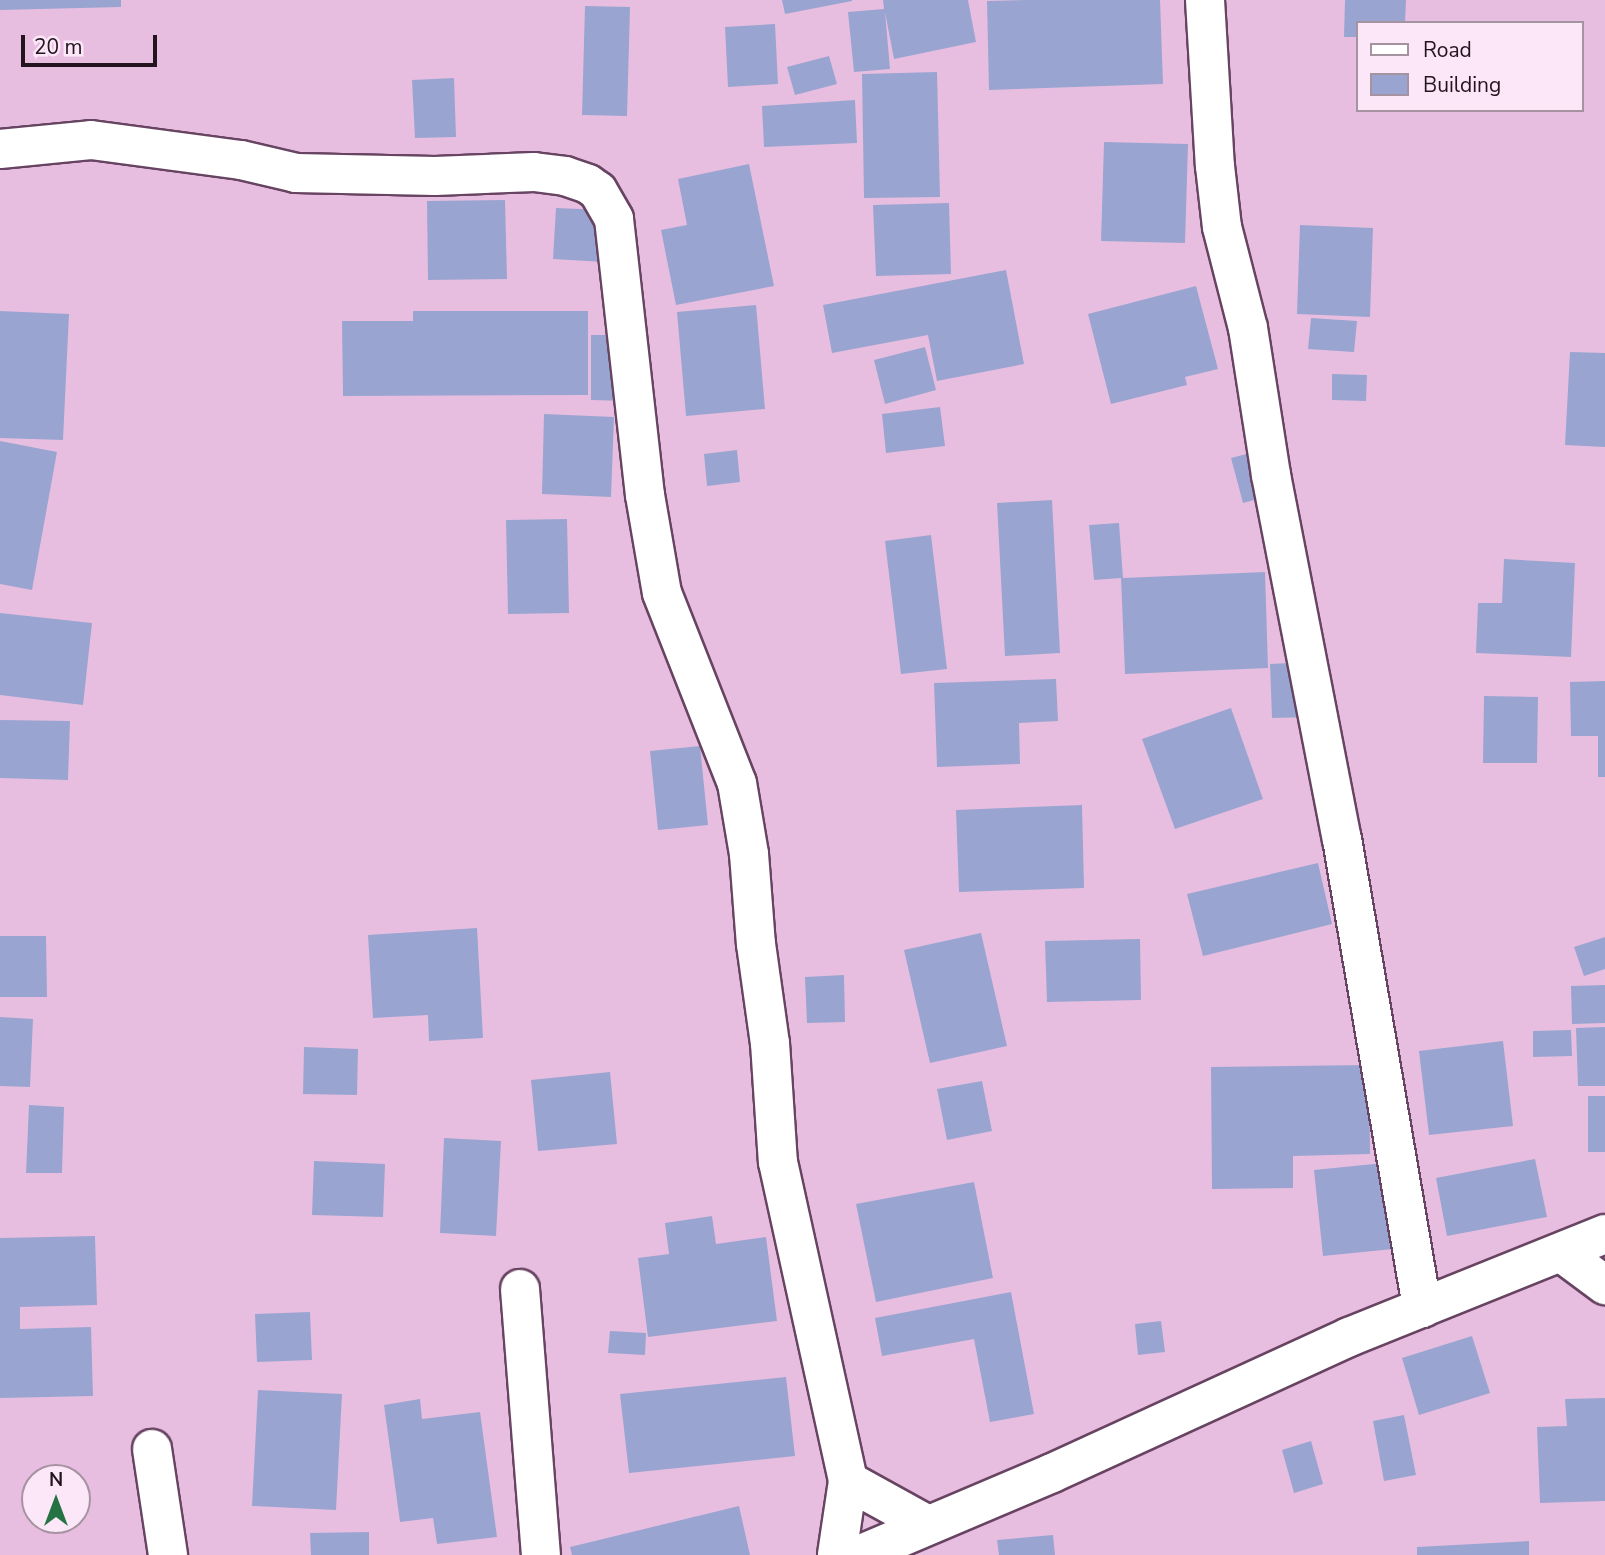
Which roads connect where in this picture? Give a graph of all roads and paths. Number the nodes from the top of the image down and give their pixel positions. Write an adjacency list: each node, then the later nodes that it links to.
1 (1205, 0): 7 (street)
2 (0, 149): 9 (street)
3 (1605, 1234): 4 (street)
4 (1562, 1253): 5 (street); 7 (street)
5 (1605, 1285)
6 (520, 1289): 12 (street)
7 (1422, 1308): 10 (street)
8 (152, 1449): 11 (street)
9 (848, 1481): 10 (street); 13 (street)
10 (928, 1525): 14 (street)
11 (168, 1555)
12 (541, 1555)
13 (837, 1555)
14 (859, 1555)

